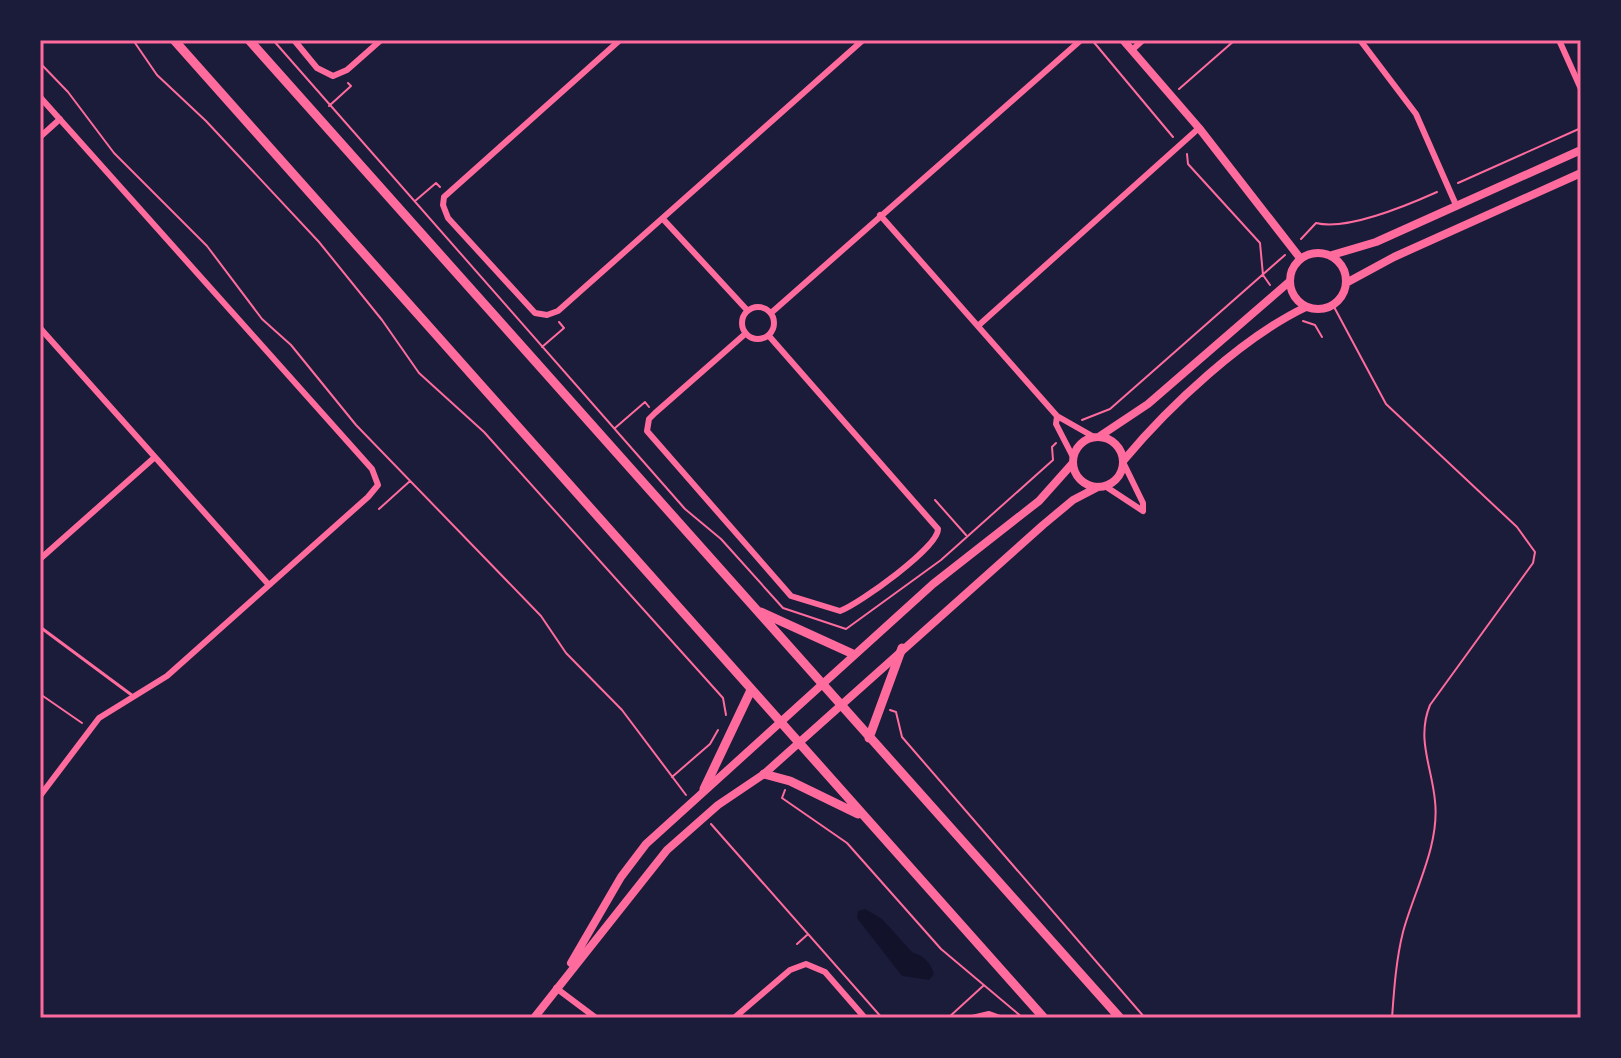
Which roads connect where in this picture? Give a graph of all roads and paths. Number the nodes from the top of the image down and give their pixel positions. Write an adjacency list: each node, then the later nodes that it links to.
1 (133, 40): 84 (path)
2 (174, 40): 74 (main road)
3 (249, 40): 67 (main road)
4 (273, 40): 21 (path)
5 (294, 40): 17 (street)
6 (381, 40): 17 (street)
7 (620, 40): 29 (street)
8 (863, 40): 33 (street)
9 (1081, 40): 32 (street)
10 (1123, 40): 15 (street)
11 (1143, 40): 15 (street)
12 (1235, 40): 19 (path)
13 (1360, 40): 28 (street)
14 (1559, 40): 18 (street)
15 (1132, 50): 19 (street)
16 (40, 63): 60 (path)
17 (340, 74): 21 (path)
18 (1581, 89)
19 (1172, 95): 23 (street)
20 (40, 97): 22 (street)
21 (328, 106): 30 (path)
22 (60, 119): 25 (street); 66 (street)
23 (1199, 128): 34 (street); 44 (street)
24 (1581, 128): 28 (path)
25 (40, 137)
26 (1581, 150): 31 (street)
27 (1581, 173): 38 (street)
28 (1448, 187): 31 (street); 34 (path)
29 (446, 194): 30 (path); 43 (street)
30 (413, 202): 50 (path)
31 (1456, 205): 35 (street)
32 (880, 215): 42 (street); 44 (street)
33 (663, 219): 41 (street); 43 (street)
34 (1292, 248): 36 (street); 53 (path)
35 (1332, 255): 36 (street); 38 (street)
36 (1300, 258): 37 (street)
37 (1289, 282): 40 (street); 56 (street)
38 (1346, 283): 39 (street)
39 (1333, 305): 40 (street); 107 (path)
40 (1306, 307): 59 (street)
41 (747, 310): 42 (street); 46 (street)
42 (771, 313): 48 (street)
43 (553, 314): 50 (path)
44 (979, 325): 52 (street)
45 (40, 328): 47 (street)
46 (745, 334): 48 (street); 51 (street)
47 (47, 336): 49 (street); 57 (street)
48 (769, 336): 51 (street)
49 (40, 343)
50 (542, 348): 54 (path)
51 (655, 413): 54 (path)
52 (1057, 416): 53 (street); 55 (street)
53 (1076, 426): 56 (street)
54 (614, 429): 69 (path)
55 (1063, 436): 58 (street); 64 (path)
56 (1097, 436): 58 (street); 59 (street)
57 (155, 457): 65 (street); 66 (street)
58 (1072, 460): 61 (street); 72 (street)
59 (1124, 462): 61 (street); 61 (street)
60 (411, 480): 63 (path); 84 (path)
61 (1102, 486): 71 (street)
62 (935, 500): 64 (path)
63 (379, 509)
64 (968, 537): 69 (path)
65 (40, 559)
66 (269, 585): 76 (street)
67 (754, 608): 70 (main road); 73 (main road)
68 (40, 627): 76 (lane)
69 (841, 628): 70 (path)
70 (830, 646): 72 (main road)
71 (902, 648): 77 (street); 78 (main road)
72 (853, 654): 73 (street)
73 (822, 684): 77 (main road); 79 (street)
74 (751, 690): 79 (main road); 86 (main road)
75 (40, 694): 80 (path)
76 (135, 697): 80 (street)
77 (840, 705): 81 (main road); 82 (street)
78 (880, 705): 81 (main road); 106 (path)
79 (779, 722): 82 (main road); 86 (street)
80 (89, 729): 87 (street)
81 (869, 738): 105 (main road)
82 (798, 743): 83 (street); 90 (main road)
83 (764, 774): 85 (main road); 89 (street)
84 (672, 778): 88 (path)
85 (790, 781): 90 (main road); 93 (path)
86 (704, 789): 88 (street)
87 (40, 796)
88 (690, 800): 94 (street)
89 (704, 816): 91 (path); 94 (street)
90 (865, 817): 104 (main road)
91 (808, 935): 92 (path); 99 (path)
92 (797, 944)
93 (984, 985): 100 (path); 103 (path)
94 (556, 988): 95 (street); 96 (street)
95 (534, 1018)
96 (596, 1018)
97 (734, 1018): 98 (street)
98 (865, 1018)
99 (882, 1018)
100 (948, 1018)
101 (972, 1018): 102 (street)
102 (1000, 1018)
103 (1023, 1018)
104 (1044, 1018)
105 (1120, 1018)
106 (1145, 1018)
107 (1392, 1018)

